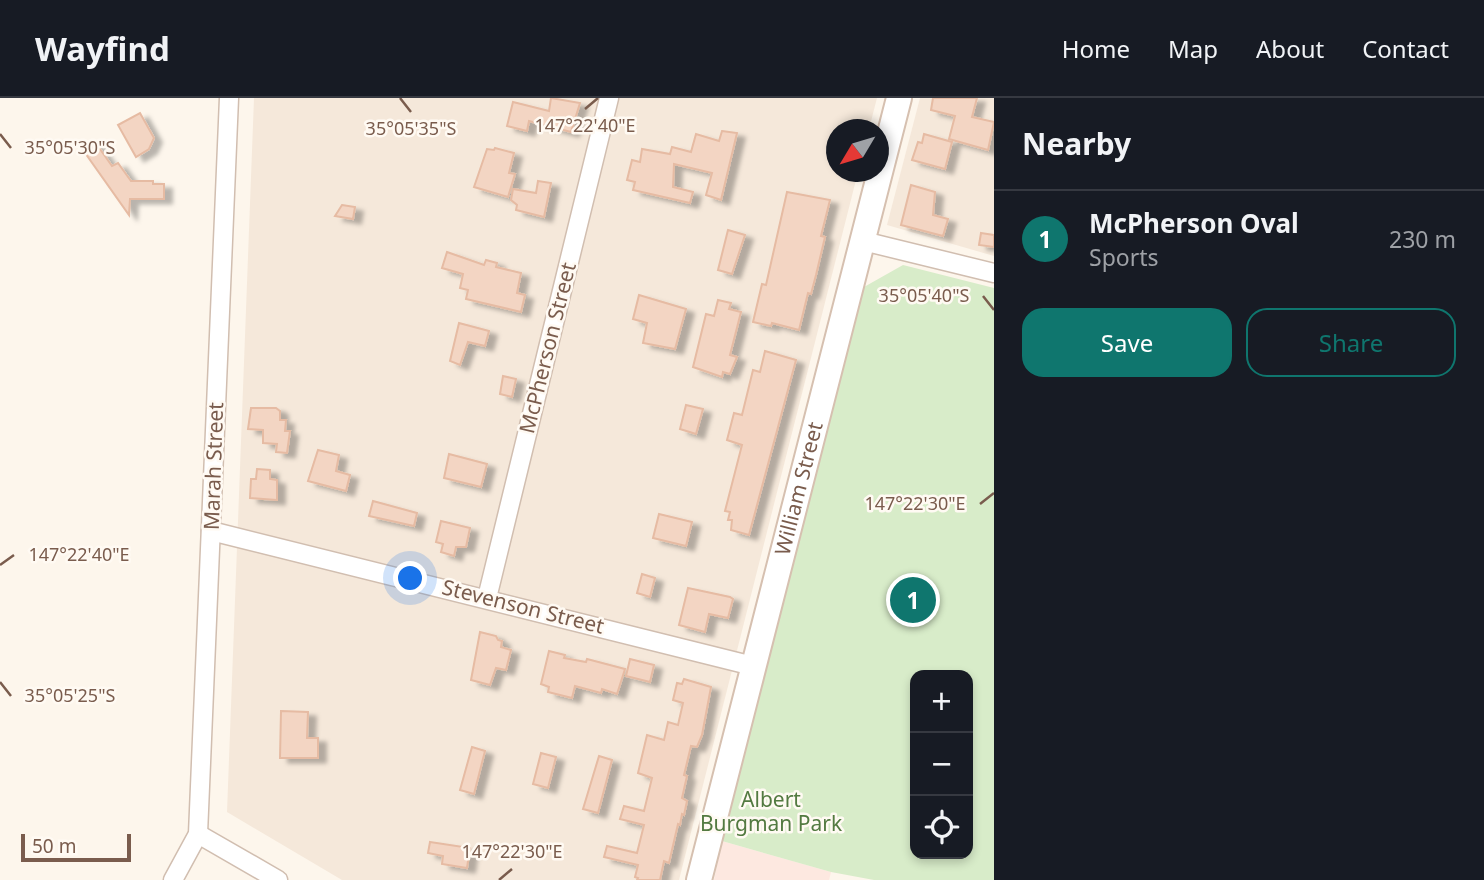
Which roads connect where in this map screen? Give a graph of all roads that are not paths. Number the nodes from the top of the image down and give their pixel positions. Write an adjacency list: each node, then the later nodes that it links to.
1 (229, 98): 6 (street, Marah Street)
2 (609, 98): 7 (street, McPherson Street)
3 (899, 98): 4 (street, William Street)
4 (863, 241): 5 (street); 8 (street, William Street)
5 (994, 273)
6 (211, 531): 7 (street, Stevenson Street); 9 (street, Marah Street)
7 (487, 598): 8 (street, Stevenson Street)
8 (753, 666): 12 (street, William Street)
9 (198, 834): 10 (street); 11 (street)
10 (173, 880)
11 (278, 880)
12 (699, 880)

